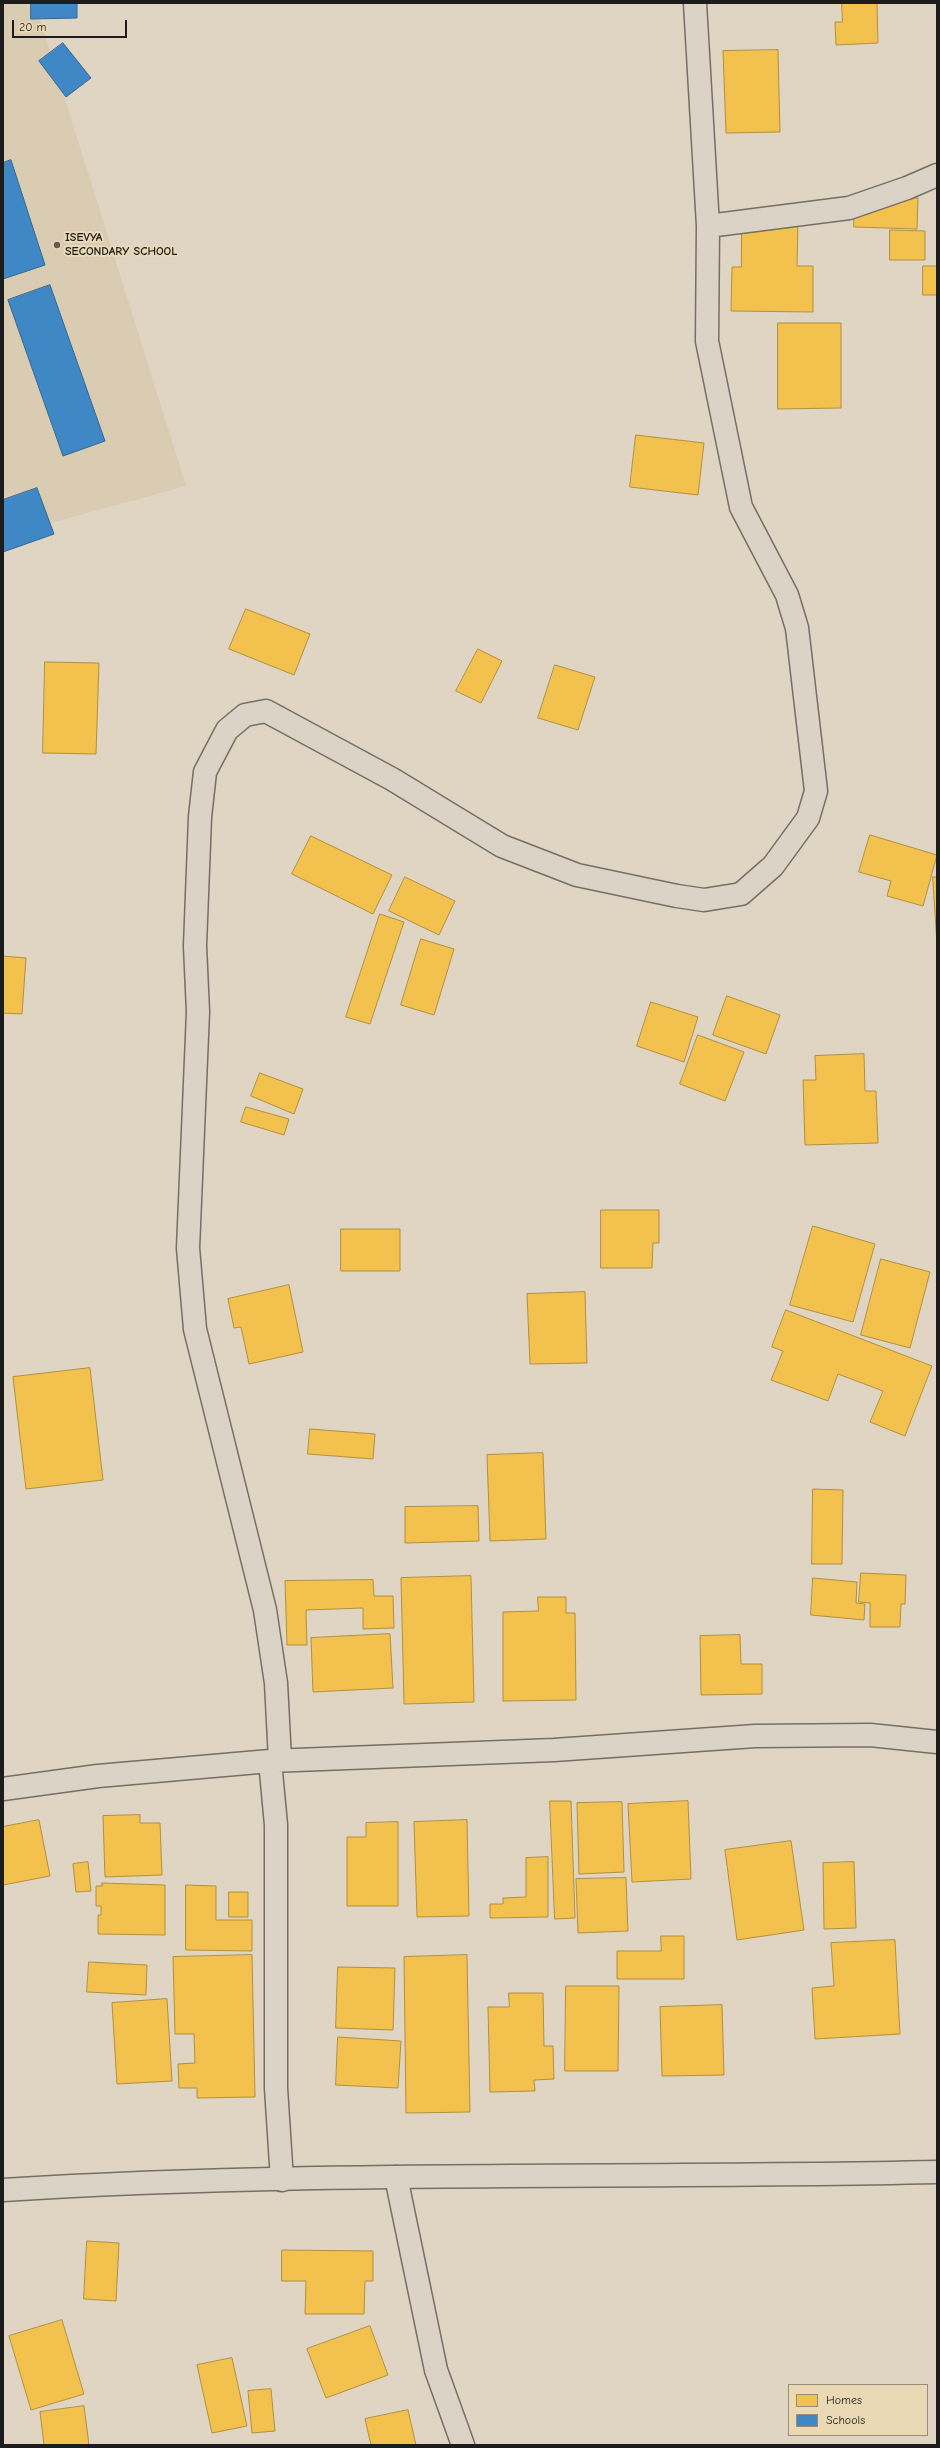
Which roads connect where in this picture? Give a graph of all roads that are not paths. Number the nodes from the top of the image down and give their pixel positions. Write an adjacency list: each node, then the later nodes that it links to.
1 (695, 3): 3 (street)
2 (937, 175): 3 (street)
3 (708, 226): 5 (street)
4 (937, 1742): 5 (street)
5 (275, 1761): 6 (street); 9 (street)
6 (3, 1789)
7 (937, 2172): 8 (street)
8 (396, 2178): 9 (street); 11 (street)
9 (282, 2180): 10 (street)
10 (3, 2190)
11 (463, 2445)

